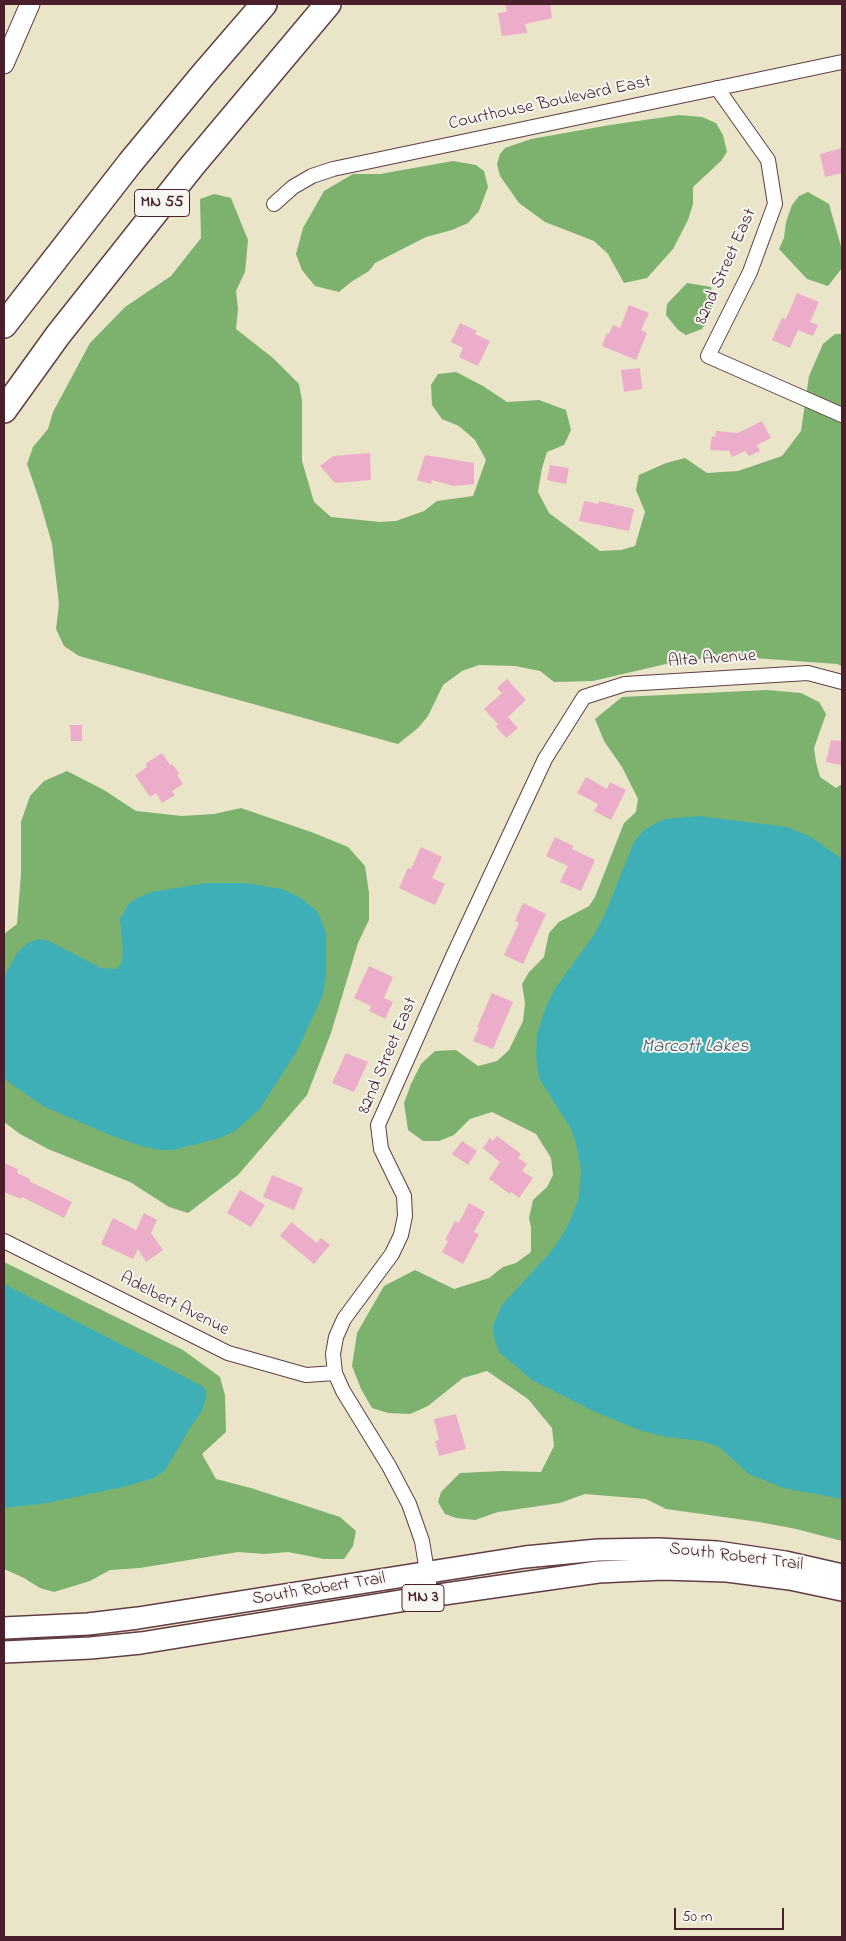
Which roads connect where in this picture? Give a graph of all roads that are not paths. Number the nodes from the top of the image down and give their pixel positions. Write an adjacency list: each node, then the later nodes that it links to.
1 (30, 4): 5 (street)
2 (264, 4): 8 (highway, MN 55)
3 (328, 4): 9 (highway, MN 55)
4 (842, 62): 6 (street, Courthouse Boulevard East)
5 (4, 64)
6 (717, 88): 7 (street, Courthouse Boulevard East); 10 (street, 82nd Street East)
7 (274, 204)
8 (4, 325)
9 (4, 410)
10 (842, 415)
11 (842, 682): 12 (street, Alta Avenue)
12 (584, 697): 14 (street, 82nd Street East)
13 (4, 1241): 14 (street, Adelbert Avenue)
14 (335, 1373): 15 (street, 82nd Street East)
15 (427, 1573): 16 (main road, South Robert Trail / MN 3); 18 (street, 82nd Street East); 19 (main road, South Robert Trail / MN 3)
16 (842, 1576)
17 (842, 1590): 18 (main road, South Robert Trail / MN 3)
18 (430, 1596): 20 (main road, South Robert Trail / MN 3)
19 (4, 1628)
20 (4, 1652)

